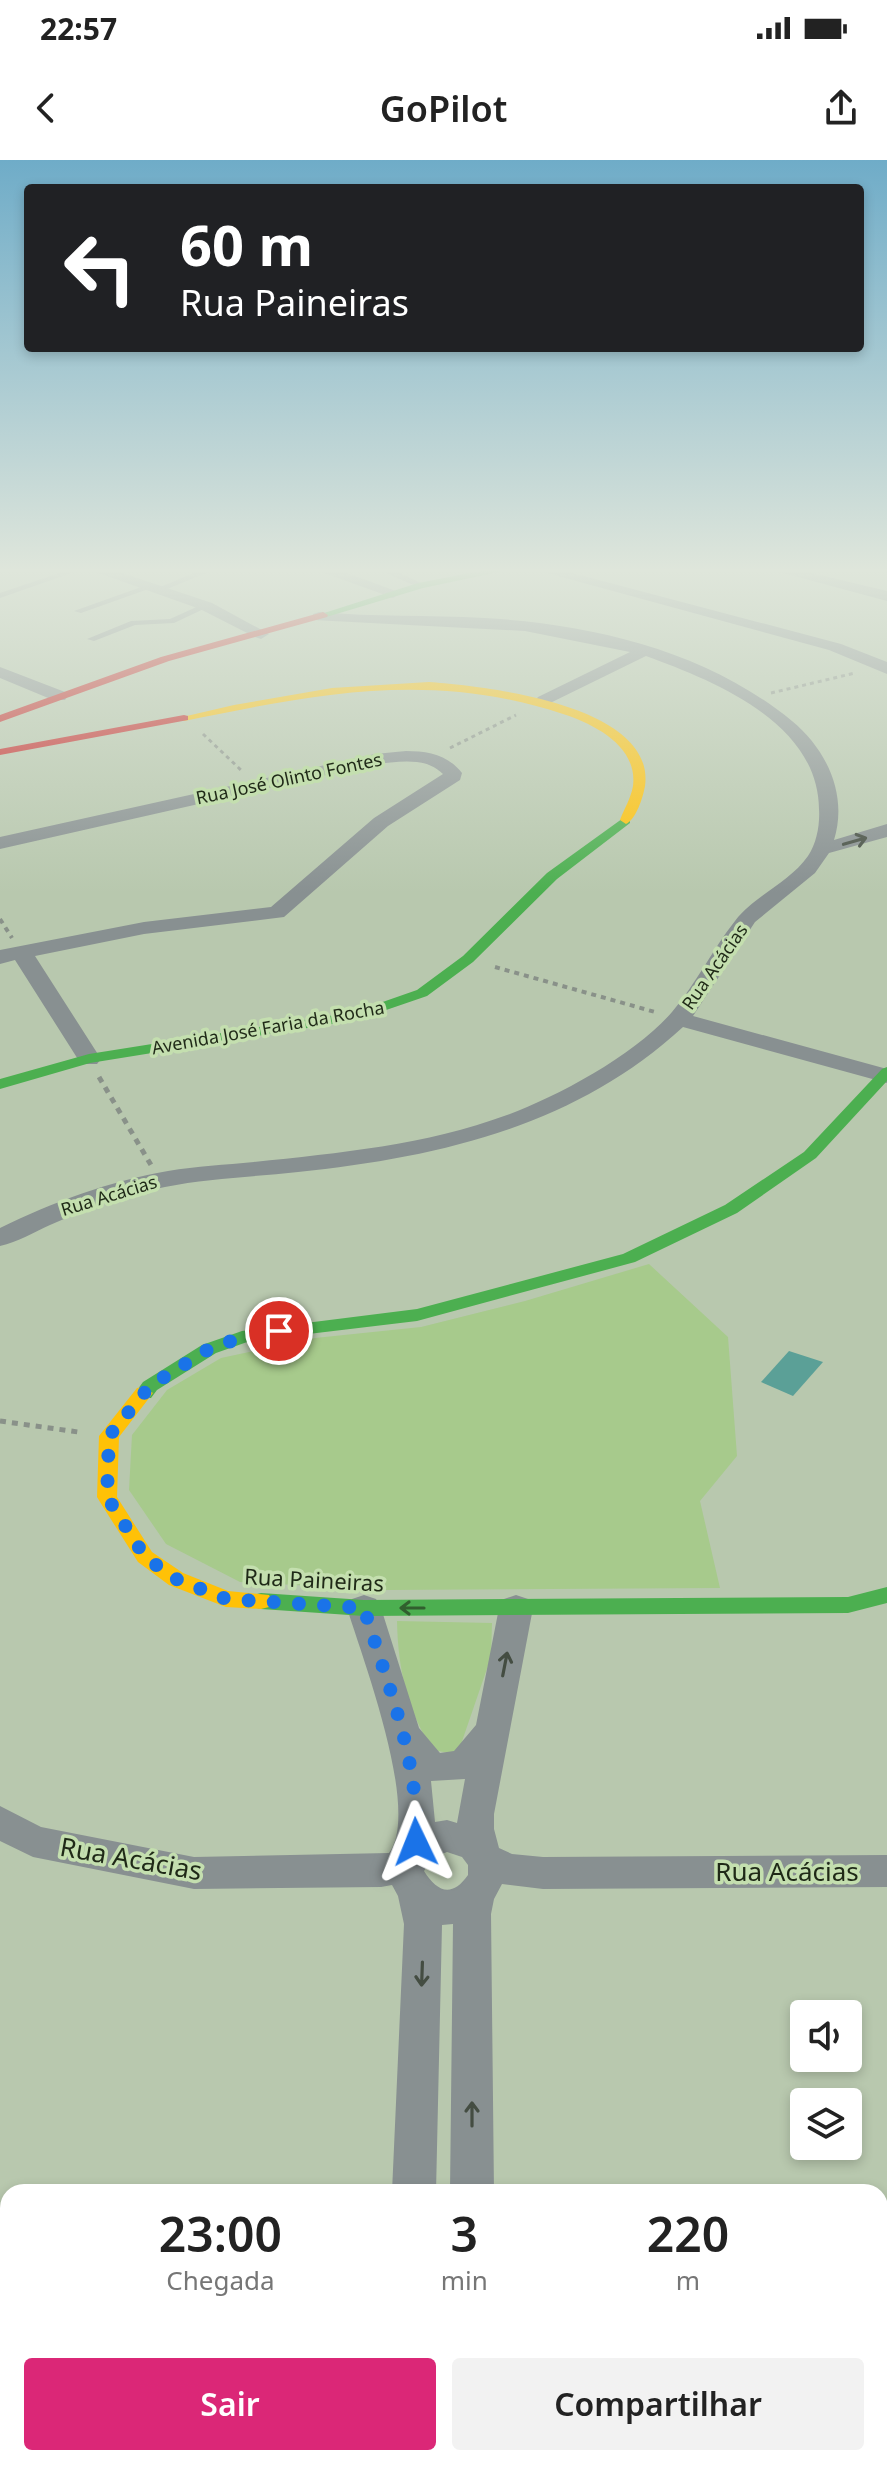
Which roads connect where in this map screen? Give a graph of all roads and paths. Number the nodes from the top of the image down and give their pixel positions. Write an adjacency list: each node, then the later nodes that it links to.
1 (14, 678): 6 (street)
2 (110, 678): 6 (street)
3 (591, 678): 8 (street)
4 (711, 678): 7 (street)
5 (828, 678): 7 (path)
6 (59, 696): 10 (street)
7 (750, 697): 18 (street)
8 (544, 701): 9 (street, Avenida José Faria da Rocha); 13 (path); 20 (street, Avenida José Faria da Rocha)
9 (187, 718): 11 (street, Avenida José Faria da Rocha); 15 (path)
10 (0, 719)
11 (64, 742): 12 (street, Avenida José Faria da Rocha); 14 (street, Avenida José Faria da Rocha)
12 (0, 752)
13 (431, 758): 15 (street, Rua José Olinto Fontes); 19 (street)
14 (0, 759)
15 (257, 785): 17 (street, Rua José Olinto Fontes)
16 (887, 830): 18 (street, one-way to 16)
17 (0, 843)
18 (822, 849): 21 (street, Rua Acácias)
19 (10, 954): 22 (street)
20 (468, 959): 21 (path); 22 (street, Avenida José Faria da Rocha)
21 (679, 1019): 23 (street); 25 (street, Rua Acácias)
22 (89, 1059): 24 (street, Avenida José Faria da Rocha); 25 (path)
23 (886, 1074): 28 (street)
24 (0, 1084)
25 (159, 1180): 26 (street, Rua Acácias)
26 (0, 1238)
27 (0, 1421): 28 (path)
28 (109, 1436): 30 (street, Rua Paineiras)
29 (887, 1595): 31 (street, Rua Paineiras)
30 (364, 1608): 31 (street, Rua Paineiras, one-way to 30); 33 (street)
31 (516, 1608): 32 (street, one-way to 31)
32 (492, 1728): 33 (street); 37 (street)
33 (404, 1733): 36 (street)
34 (0, 1822): 36 (street, Rua Acácias)
35 (887, 1871): 37 (street, Rua Acácias)
36 (414, 1873): 37 (street); 37 (street); 38 (street, one-way to 38)
37 (480, 1874): 39 (street, one-way to 37)
38 (414, 2184)
39 (472, 2184)

